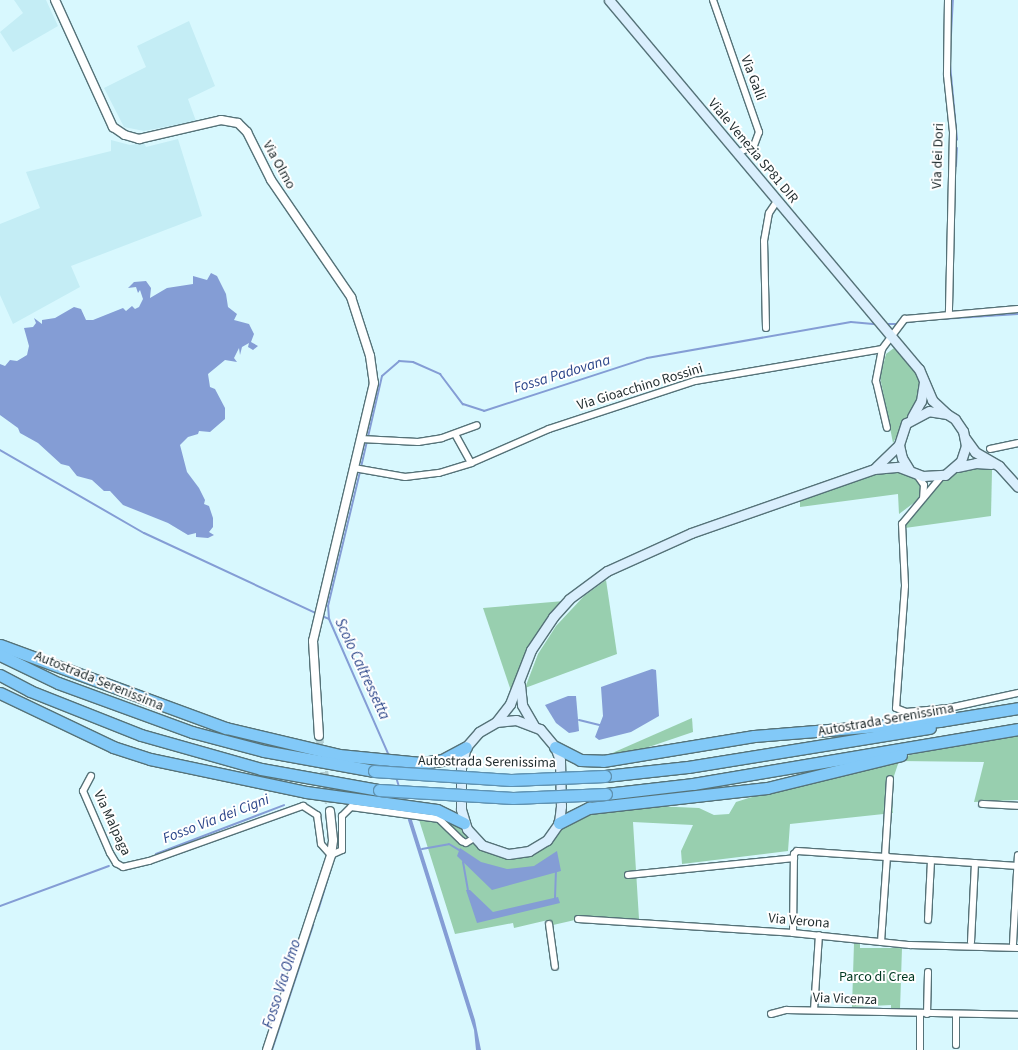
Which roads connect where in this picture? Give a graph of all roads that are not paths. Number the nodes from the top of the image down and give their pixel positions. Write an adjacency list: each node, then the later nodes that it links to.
1 (55, 0): 19 (street, Via Olmo)
2 (609, 0): 5 (main road, Viale Venezia SP81 DIR)
3 (713, 0): 5 (street, Via Galli)
4 (948, 0): 8 (street, Via dei Dori)
5 (737, 153): 6 (main road, Viale Venezia SP81 DIR)
6 (777, 200): 9 (street); 10 (main road, Viale Venezia SP81 DIR)
7 (1018, 309): 8 (street)
8 (949, 313): 10 (street)
9 (766, 328)
10 (892, 337): 11 (street); 12 (main road, Viale Venezia SP81 DIR)
11 (882, 349): 16 (street); 23 (street, Via Gioacchino Rossini)
12 (924, 382): 13 (main road, Viale Venezia SP81 DIR); 14 (main road)
13 (947, 414): 14 (main road); 18 (main road)
14 (911, 418): 21 (main road)
15 (477, 425): 17 (street)
16 (887, 428)
17 (455, 434): 19 (street); 23 (street)
18 (965, 438): 24 (main road); 25 (main road)
19 (365, 440): 26 (street, Via Olmo)
20 (1018, 443): 22 (street)
21 (899, 444): 27 (main road); 28 (main road)
22 (990, 449)
23 (471, 464): 26 (street, Via Gioacchino Rossini)
24 (999, 466): 25 (main road); 30 (main road)
25 (957, 467): 29 (main road)
26 (358, 468): 43 (street)
27 (874, 469): 28 (main road); 34 (main road)
28 (912, 471): 29 (main road); 31 (street)
29 (941, 477): 31 (street)
30 (1018, 487)
31 (923, 500): 37 (street)
32 (0, 645): 47 (highway)
33 (0, 655): 47 (highway, Autostrada Serenissima)
34 (522, 671): 40 (main road); 41 (main road)
35 (0, 675): 44 (highway, bridge)
36 (0, 693): 52 (highway)
37 (1018, 693)
38 (1018, 708): 46 (highway)
39 (1018, 713): 47 (highway, Autostrada Serenissima, bridge)
40 (496, 722): 41 (main road); 45 (main road)
41 (534, 726): 46 (main road)
42 (1018, 729): 44 (highway)
43 (319, 736)
44 (960, 739): 56 (highway)
45 (466, 747): 47 (highway); 55 (main road)
46 (555, 747): 56 (main road)
47 (373, 765)
48 (91, 776): 58 (street, Via Malpaga)
49 (890, 779): 60 (street)
50 (982, 804): 51 (street)
51 (1018, 806)
52 (398, 809): 54 (highway); 58 (street)
53 (330, 811): 58 (street)
54 (420, 812): 55 (highway); 57 (street)
55 (464, 823): 57 (main road)
56 (559, 823): 57 (main road)
57 (474, 838)
58 (331, 855): 83 (street)
59 (1018, 855): 64 (street)
60 (886, 856): 61 (street); 62 (street); 71 (street)
61 (794, 858): 65 (street); 69 (street)
62 (932, 860): 63 (street); 67 (street)
63 (975, 863): 64 (street); 72 (street)
64 (1018, 866): 73 (street)
65 (628, 874)
66 (578, 919): 69 (street, Via Verona)
67 (928, 920)
68 (549, 924): 74 (street)
69 (793, 933): 70 (street, Via Verona)
70 (819, 935): 71 (street, Via Verona); 76 (street)
71 (881, 942): 73 (street, Via Verona)
72 (971, 942)
73 (1015, 946)
74 (555, 967)
75 (928, 972): 79 (street)
76 (814, 1010): 77 (street, Via Vicenza); 78 (street, Via Vicenza)
77 (771, 1014)
78 (920, 1014): 79 (street, Via Vicenza); 84 (street)
79 (928, 1014): 80 (street, Via Vicenza)
80 (956, 1015): 81 (street, Via Vicenza); 82 (street)
81 (1018, 1015)
82 (956, 1044)
83 (267, 1050)
84 (920, 1050)

